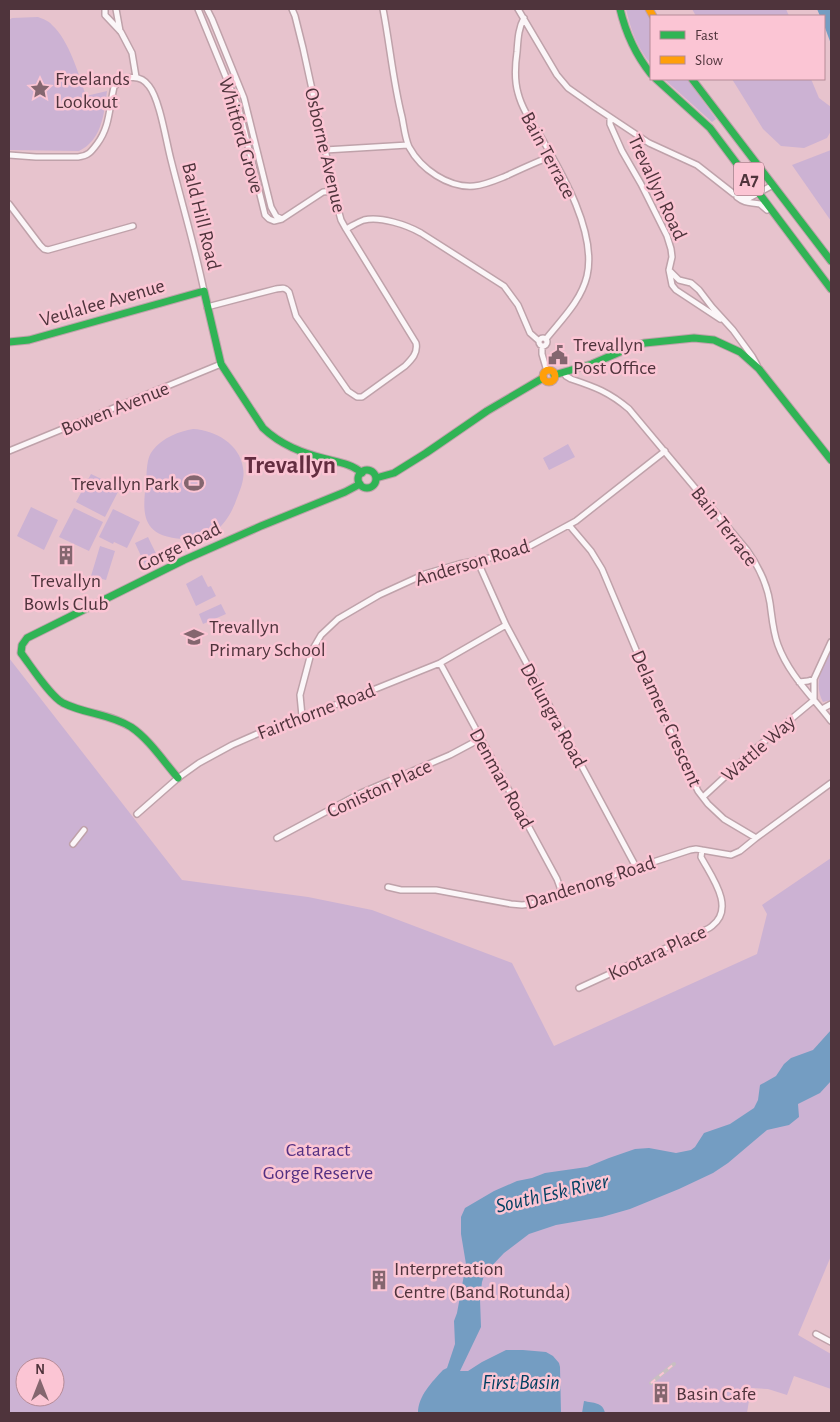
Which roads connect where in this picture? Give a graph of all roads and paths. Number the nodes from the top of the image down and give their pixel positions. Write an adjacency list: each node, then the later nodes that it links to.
1 (105, 9): 10 (street)
2 (116, 9): 10 (street)
3 (198, 9): 25 (street, Whitford Grove)
4 (207, 9): 25 (street, Whitford Grove)
5 (292, 9): 17 (street, Osborne Avenue)
6 (383, 9): 16 (street)
7 (518, 9): 9 (street)
8 (620, 9): 11 (main road)
9 (524, 18): 15 (street); 19 (street, Bain Terrace)
10 (120, 32): 12 (street)
11 (650, 73)
12 (136, 77): 18 (street); 32 (street, Bald Hill Road)
13 (657, 80): 22 (main road, A7)
14 (693, 80): 20 (main road, A7)
15 (610, 118): 23 (street); 30 (street, Trevallyn Road)
16 (408, 145): 17 (street); 19 (street)
17 (325, 150): 21 (street, Osborne Avenue)
18 (9, 155)
19 (552, 156): 36 (street, Bain Terrace)
20 (773, 185): 22 (street); 29 (main road, A7)
21 (334, 191): 25 (street); 27 (street, Osborne Avenue)
22 (760, 193): 23 (street); 28 (main road, A7)
23 (734, 194): 28 (street)
24 (9, 204): 26 (street)
25 (282, 219)
26 (133, 226)
27 (346, 229): 33 (street); 35 (street, Osborne Avenue)
28 (800, 247): 31 (main road, A7)
29 (831, 260)
30 (669, 270): 34 (street, Trevallyn Road); 34 (street, Trevallyn Road)
31 (831, 289)
32 (204, 291): 33 (main road, Bald Hill Road); 37 (main road, Veulalee Avenue)
33 (207, 306): 39 (main road, Bald Hill Road)
34 (724, 321): 40 (street, Trevallyn Road)
35 (539, 340): 36 (street); 38 (street)
36 (546, 340): 38 (street)
37 (9, 342)
38 (542, 346): 41 (street)
39 (221, 364): 45 (street, Bowen Avenue); 48 (main road, Bald Hill Road)
40 (759, 369): 42 (main road); 47 (main road, Trevallyn Road)
41 (547, 371): 43 (main road); 44 (main road)
42 (564, 373): 43 (main road); 46 (street, Bain Terrace)
43 (554, 375): 44 (main road)
44 (543, 378): 49 (main road)
45 (9, 451)
46 (665, 451): 51 (street, Anderson Road); 57 (street, Bain Terrace)
47 (831, 460)
48 (362, 473): 49 (main road); 50 (main road)
49 (376, 478): 50 (main road)
50 (360, 484): 64 (main road, Gorge Road)
51 (569, 525): 52 (street, Anderson Road); 66 (street, Delamere Crescent)
52 (477, 560): 53 (street, Delungra Road); 61 (street, Anderson Road)
53 (506, 625): 55 (street, Fairthorne Road); 73 (street, Delungra Road)
54 (831, 642): 56 (street)
55 (440, 663): 61 (street, Fairthorne Road); 63 (street, Denman Road)
56 (814, 678): 57 (street); 58 (street)
57 (799, 682): 58 (street, Bain Terrace)
58 (814, 700): 60 (street, Bain Terrace); 66 (street, Wattle Way)
59 (831, 704): 60 (street)
60 (822, 709): 62 (street, Bain Terrace)
61 (302, 716): 64 (street, Fairthorne Road)
62 (831, 721)
63 (480, 739): 69 (street, Coniston Place); 75 (street, Denman Road)
64 (178, 778): 67 (street, Fairthorne Road)
65 (831, 783): 70 (street)
66 (703, 797): 70 (street, Delamere Crescent)
67 (137, 814)
68 (84, 830): 71 (street)
69 (277, 838)
70 (756, 838): 72 (street, Dandenong Road)
71 (73, 844)
72 (702, 850): 73 (street, Dandenong Road); 76 (street, Kootara Place)
73 (636, 867): 75 (street, Dandenong Road)
74 (388, 887): 75 (street, Dandenong Road)
75 (562, 893)
76 (579, 988)
77 (816, 1334): 78 (street)
78 (831, 1342)

